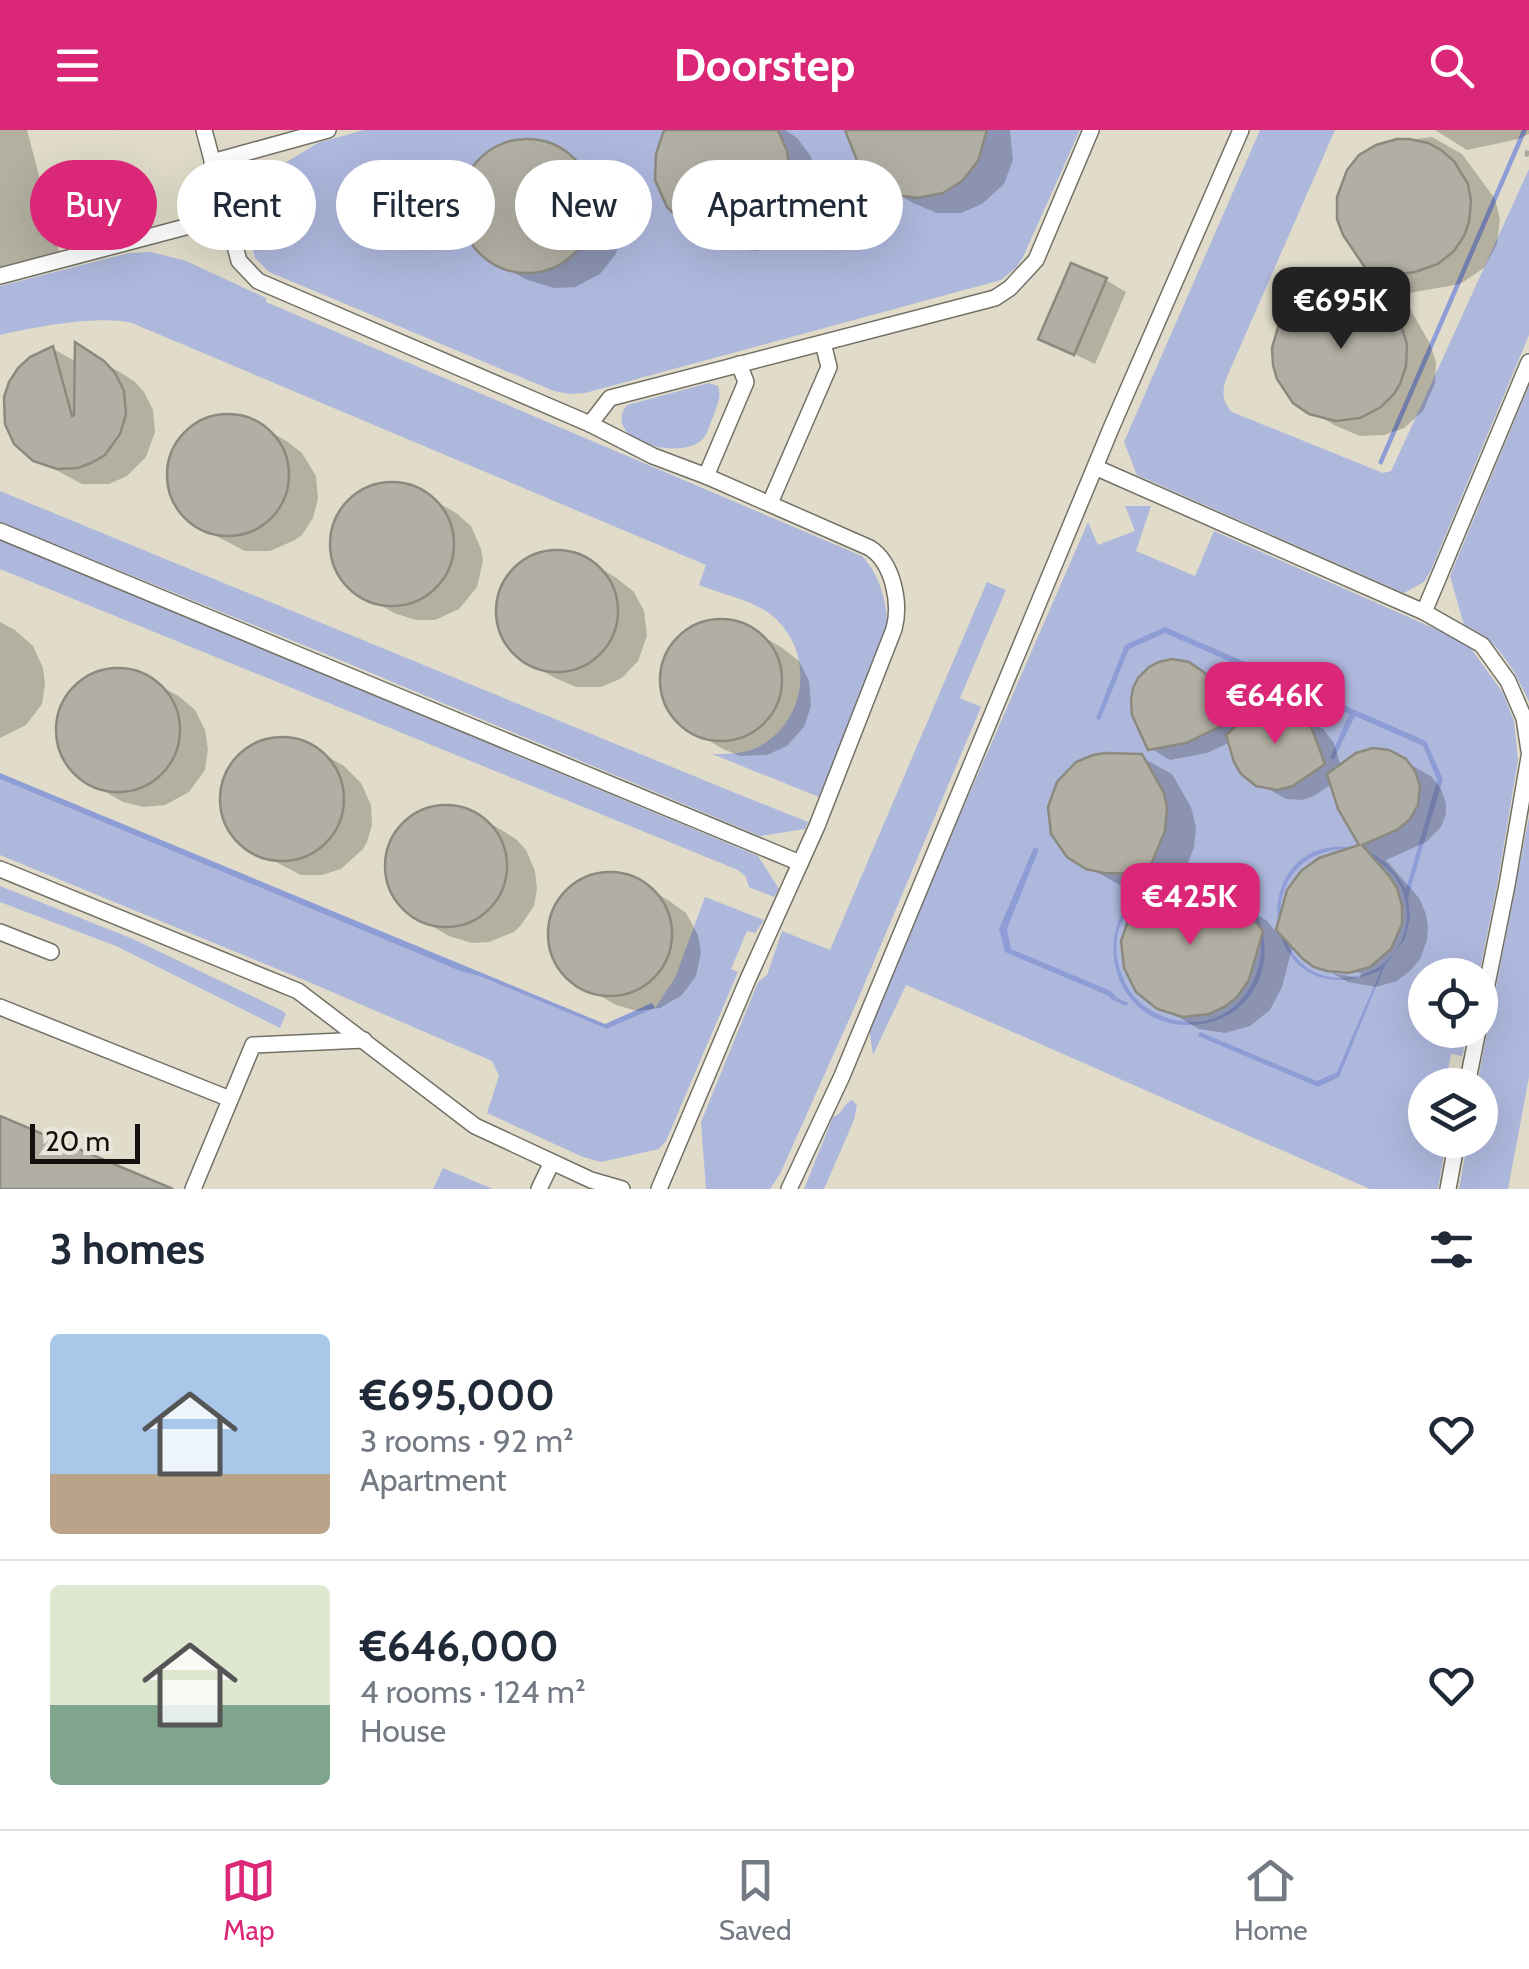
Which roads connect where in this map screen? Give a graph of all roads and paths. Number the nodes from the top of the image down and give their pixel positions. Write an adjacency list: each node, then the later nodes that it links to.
1 (204, 130): 5 (lane)
2 (328, 130): 6 (lane)
3 (1091, 130): 10 (lane)
4 (1241, 130): 14 (lane)
5 (212, 160)
6 (219, 160)
7 (177, 229): 9 (lane)
8 (236, 250): 13 (lane)
9 (0, 276)
10 (823, 342): 12 (lane); 16 (lane)
11 (1529, 362): 18 (lane)
12 (739, 364): 13 (lane); 15 (lane)
13 (590, 424): 15 (lane)
14 (1097, 468): 18 (lane); 35 (lane)
15 (706, 476): 16 (lane)
16 (770, 504): 21 (lane)
17 (0, 531): 21 (lane)
18 (1424, 612): 19 (lane)
19 (1529, 736): 20 (lane)
20 (1529, 754): 25 (lane)
21 (800, 863): 34 (lane)
22 (0, 869): 27 (lane)
23 (0, 932): 24 (lane)
24 (51, 952)
25 (1492, 958)
26 (0, 1007): 28 (lane)
27 (364, 1040): 28 (lane); 30 (lane)
28 (230, 1098): 31 (lane)
29 (1454, 1158): 36 (lane)
30 (552, 1162): 32 (lane); 33 (lane)
31 (194, 1189)
32 (538, 1189)
33 (622, 1189)
34 (659, 1189)
35 (789, 1189)
36 (1448, 1189)

